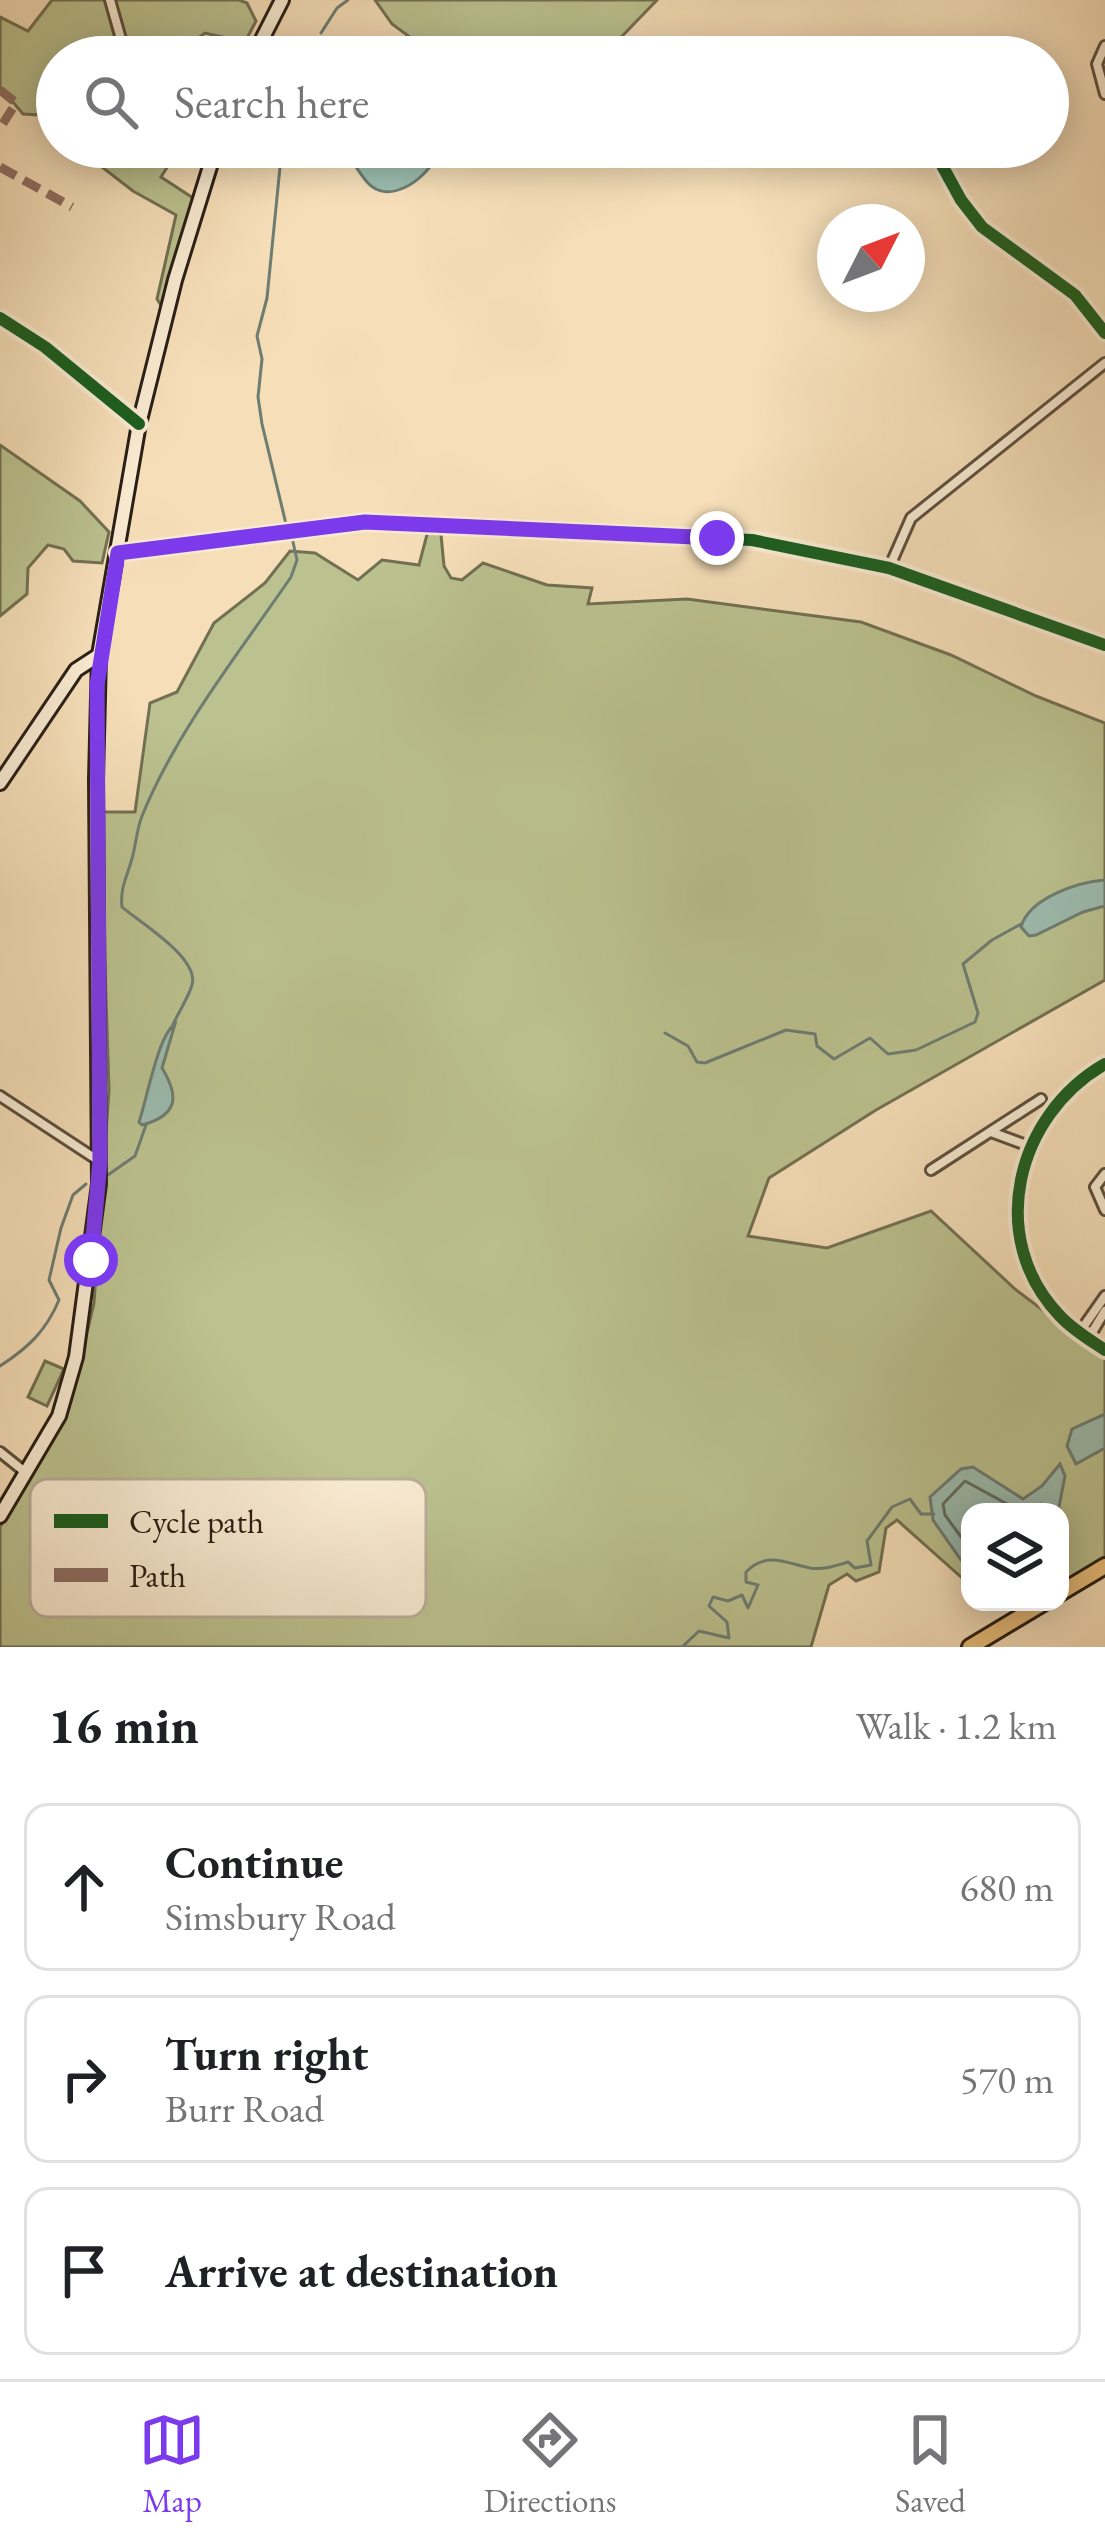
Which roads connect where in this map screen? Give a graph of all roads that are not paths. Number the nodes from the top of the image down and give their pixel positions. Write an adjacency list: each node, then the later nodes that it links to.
1 (110, 0): 3 (street)
2 (282, 0): 4 (main road)
3 (120, 36)
4 (264, 36)
5 (1105, 46): 6 (street)
6 (1105, 94)
7 (210, 168): 12 (main road)
8 (943, 168): 10 (street)
9 (0, 318): 12 (street)
10 (1105, 332)
11 (1105, 364): 14 (street)
12 (139, 424): 13 (main road)
13 (118, 553): 14 (main road); 16 (main road)
14 (889, 568): 15 (main road)
15 (1105, 645)
16 (99, 656): 17 (main road); 18 (main road)
17 (98, 671): 18 (main road); 25 (main road)
18 (71, 682): 19 (main road)
19 (0, 783)
20 (1105, 1064): 24 (main road)
21 (0, 1096): 25 (street)
22 (1041, 1100): 23 (street)
23 (991, 1132): 24 (street); 26 (street)
24 (1029, 1146): 31 (main road)
25 (100, 1161): 34 (main road)
26 (931, 1170)
27 (1105, 1174): 28 (street)
28 (1105, 1210)
29 (1105, 1296): 31 (street)
30 (1105, 1311): 31 (street)
31 (1084, 1336): 32 (main road)
32 (1105, 1350)
33 (0, 1452): 34 (street)
34 (26, 1473): 35 (main road)
35 (0, 1516)
36 (1105, 1566): 37 (main road)
37 (1069, 1588)
38 (1030, 1611): 39 (main road)
39 (970, 1647)

